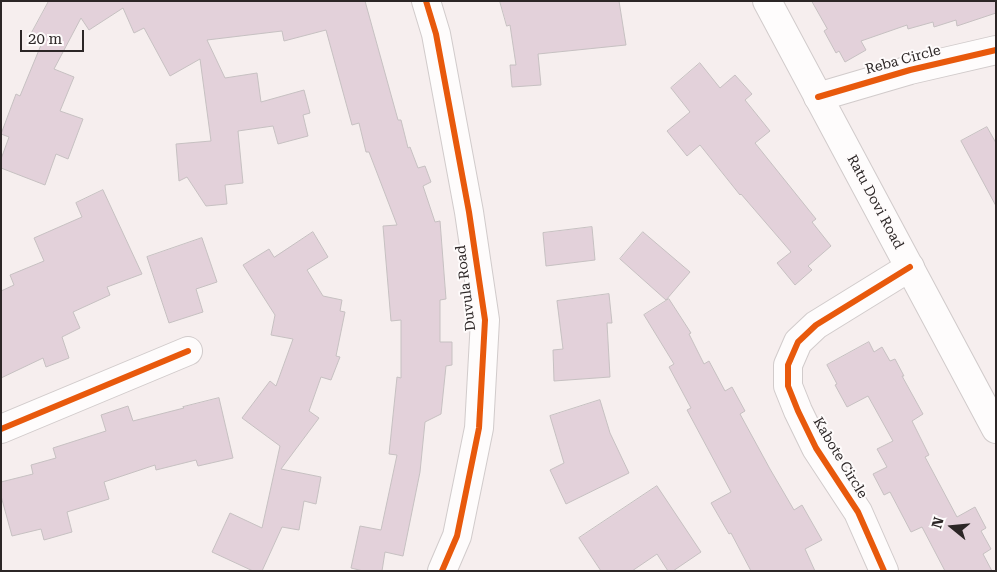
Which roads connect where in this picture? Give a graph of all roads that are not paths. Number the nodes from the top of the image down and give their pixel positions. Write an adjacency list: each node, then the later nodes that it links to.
1 (426, 1): 9 (street, Duvula Road)
2 (767, 1): 4 (street, Ratu Dovi Road)
3 (996, 50): 4 (street, Reba Circle)
4 (818, 97): 5 (street, Ratu Dovi Road)
5 (910, 267): 8 (street, Ratu Dovi Road); 10 (street, Kabote Circle)
6 (188, 351): 7 (street)
7 (1, 429)
8 (996, 429)
9 (442, 571)
10 (884, 571)

